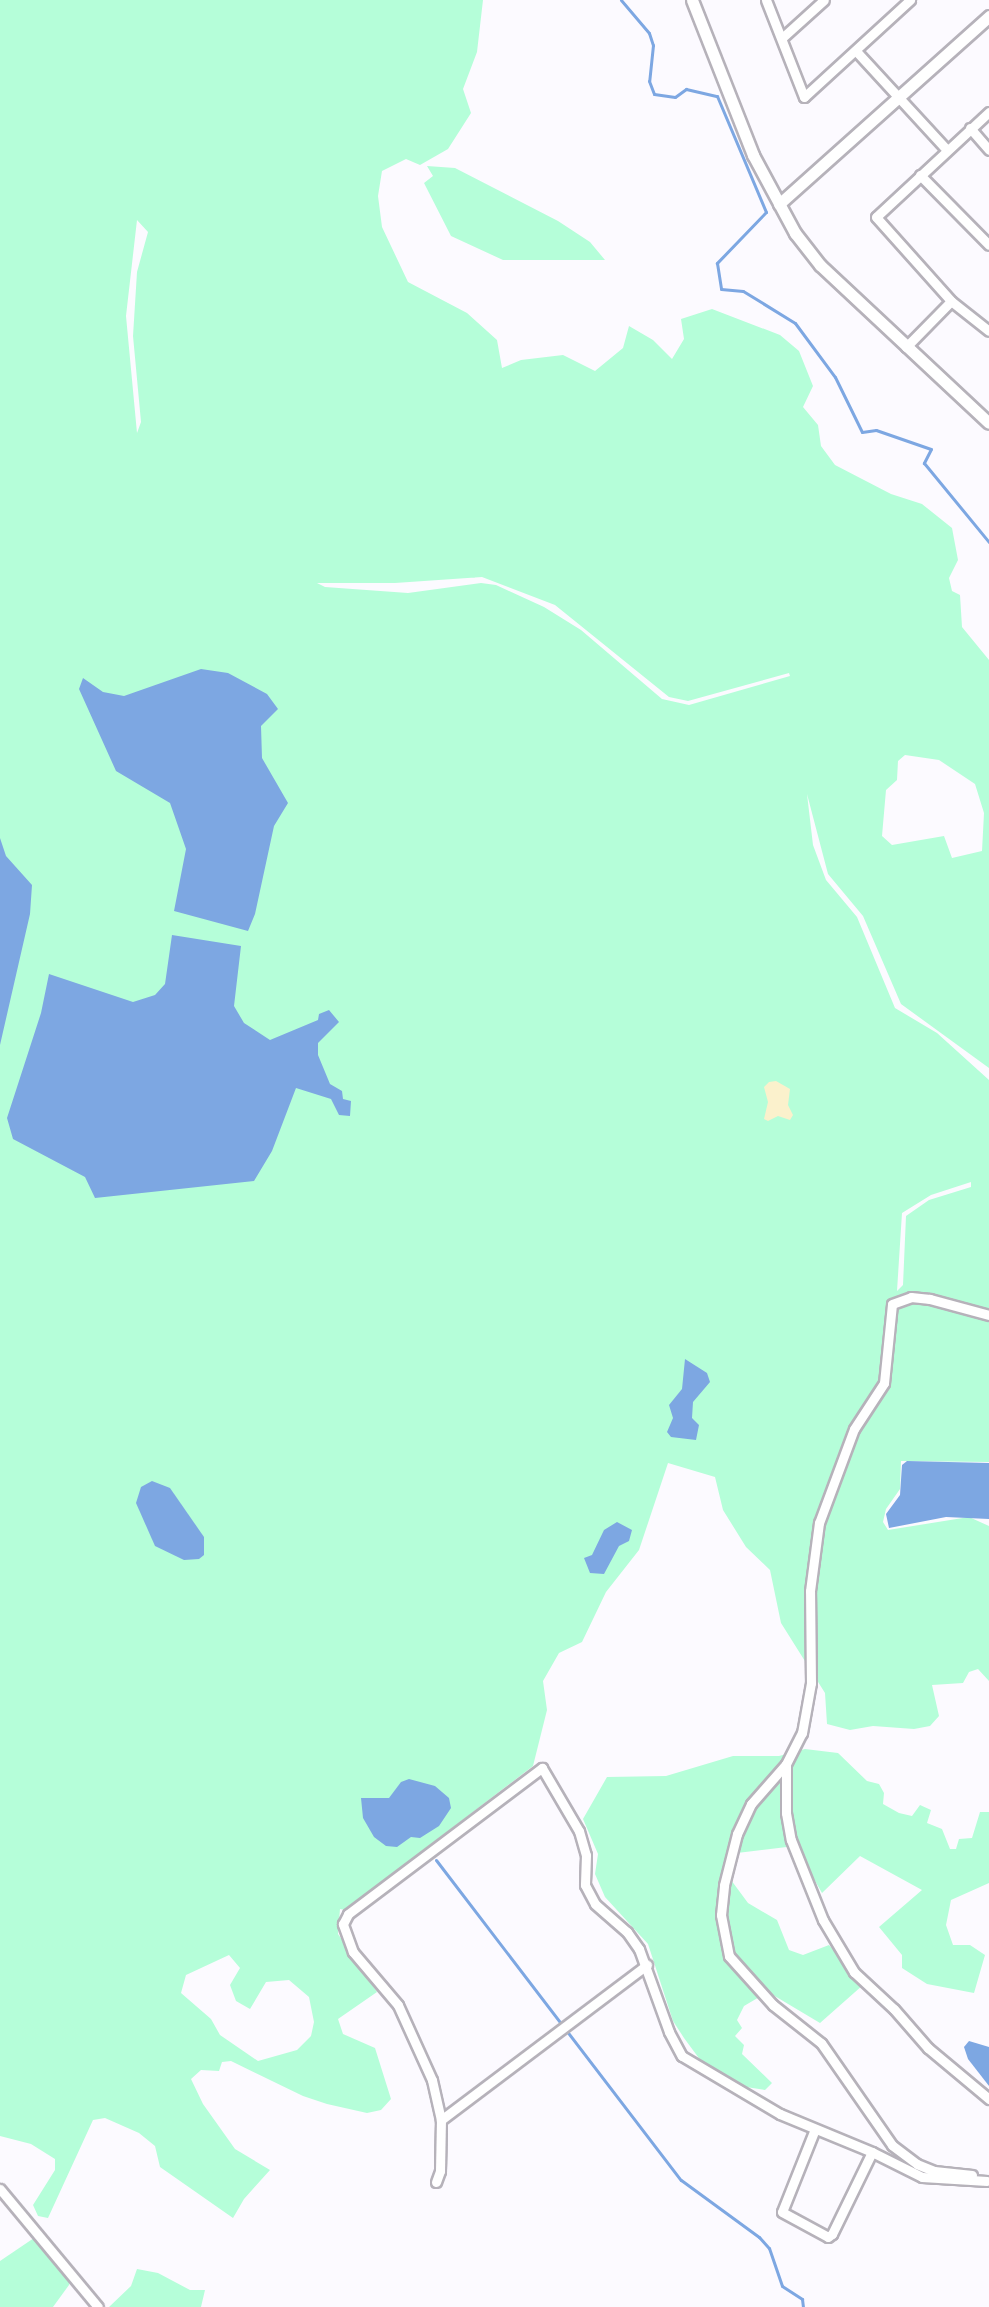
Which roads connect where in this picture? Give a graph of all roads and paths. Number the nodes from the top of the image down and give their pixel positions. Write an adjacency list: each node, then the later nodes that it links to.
1 (692, 0): 14 (street)
2 (766, 0): 6 (street)
3 (824, 0): 6 (street)
4 (910, 0): 7 (street)
5 (989, 16): 8 (street)
6 (783, 37): 7 (street)
7 (856, 51): 8 (street)
8 (897, 98): 11 (street); 14 (street)
9 (989, 112): 10 (street)
10 (970, 128): 11 (street); 12 (street)
11 (947, 150): 13 (street)
12 (989, 150)
13 (920, 175): 15 (street); 16 (street)
14 (779, 204): 18 (street)
15 (989, 245)
16 (951, 301): 17 (street); 18 (street)
17 (989, 331)
18 (906, 347): 19 (street)
19 (989, 423)
20 (989, 1315): 21 (street)
21 (786, 1764): 23 (street); 27 (street)
22 (647, 1965): 24 (street); 24 (street); 25 (street)
23 (989, 2099)
24 (441, 2120): 28 (street)
25 (815, 2129): 26 (street); 26 (street)
26 (872, 2152): 27 (street)
27 (988, 2181)
28 (436, 2182)
29 (0, 2189): 30 (street)
30 (98, 2307)

